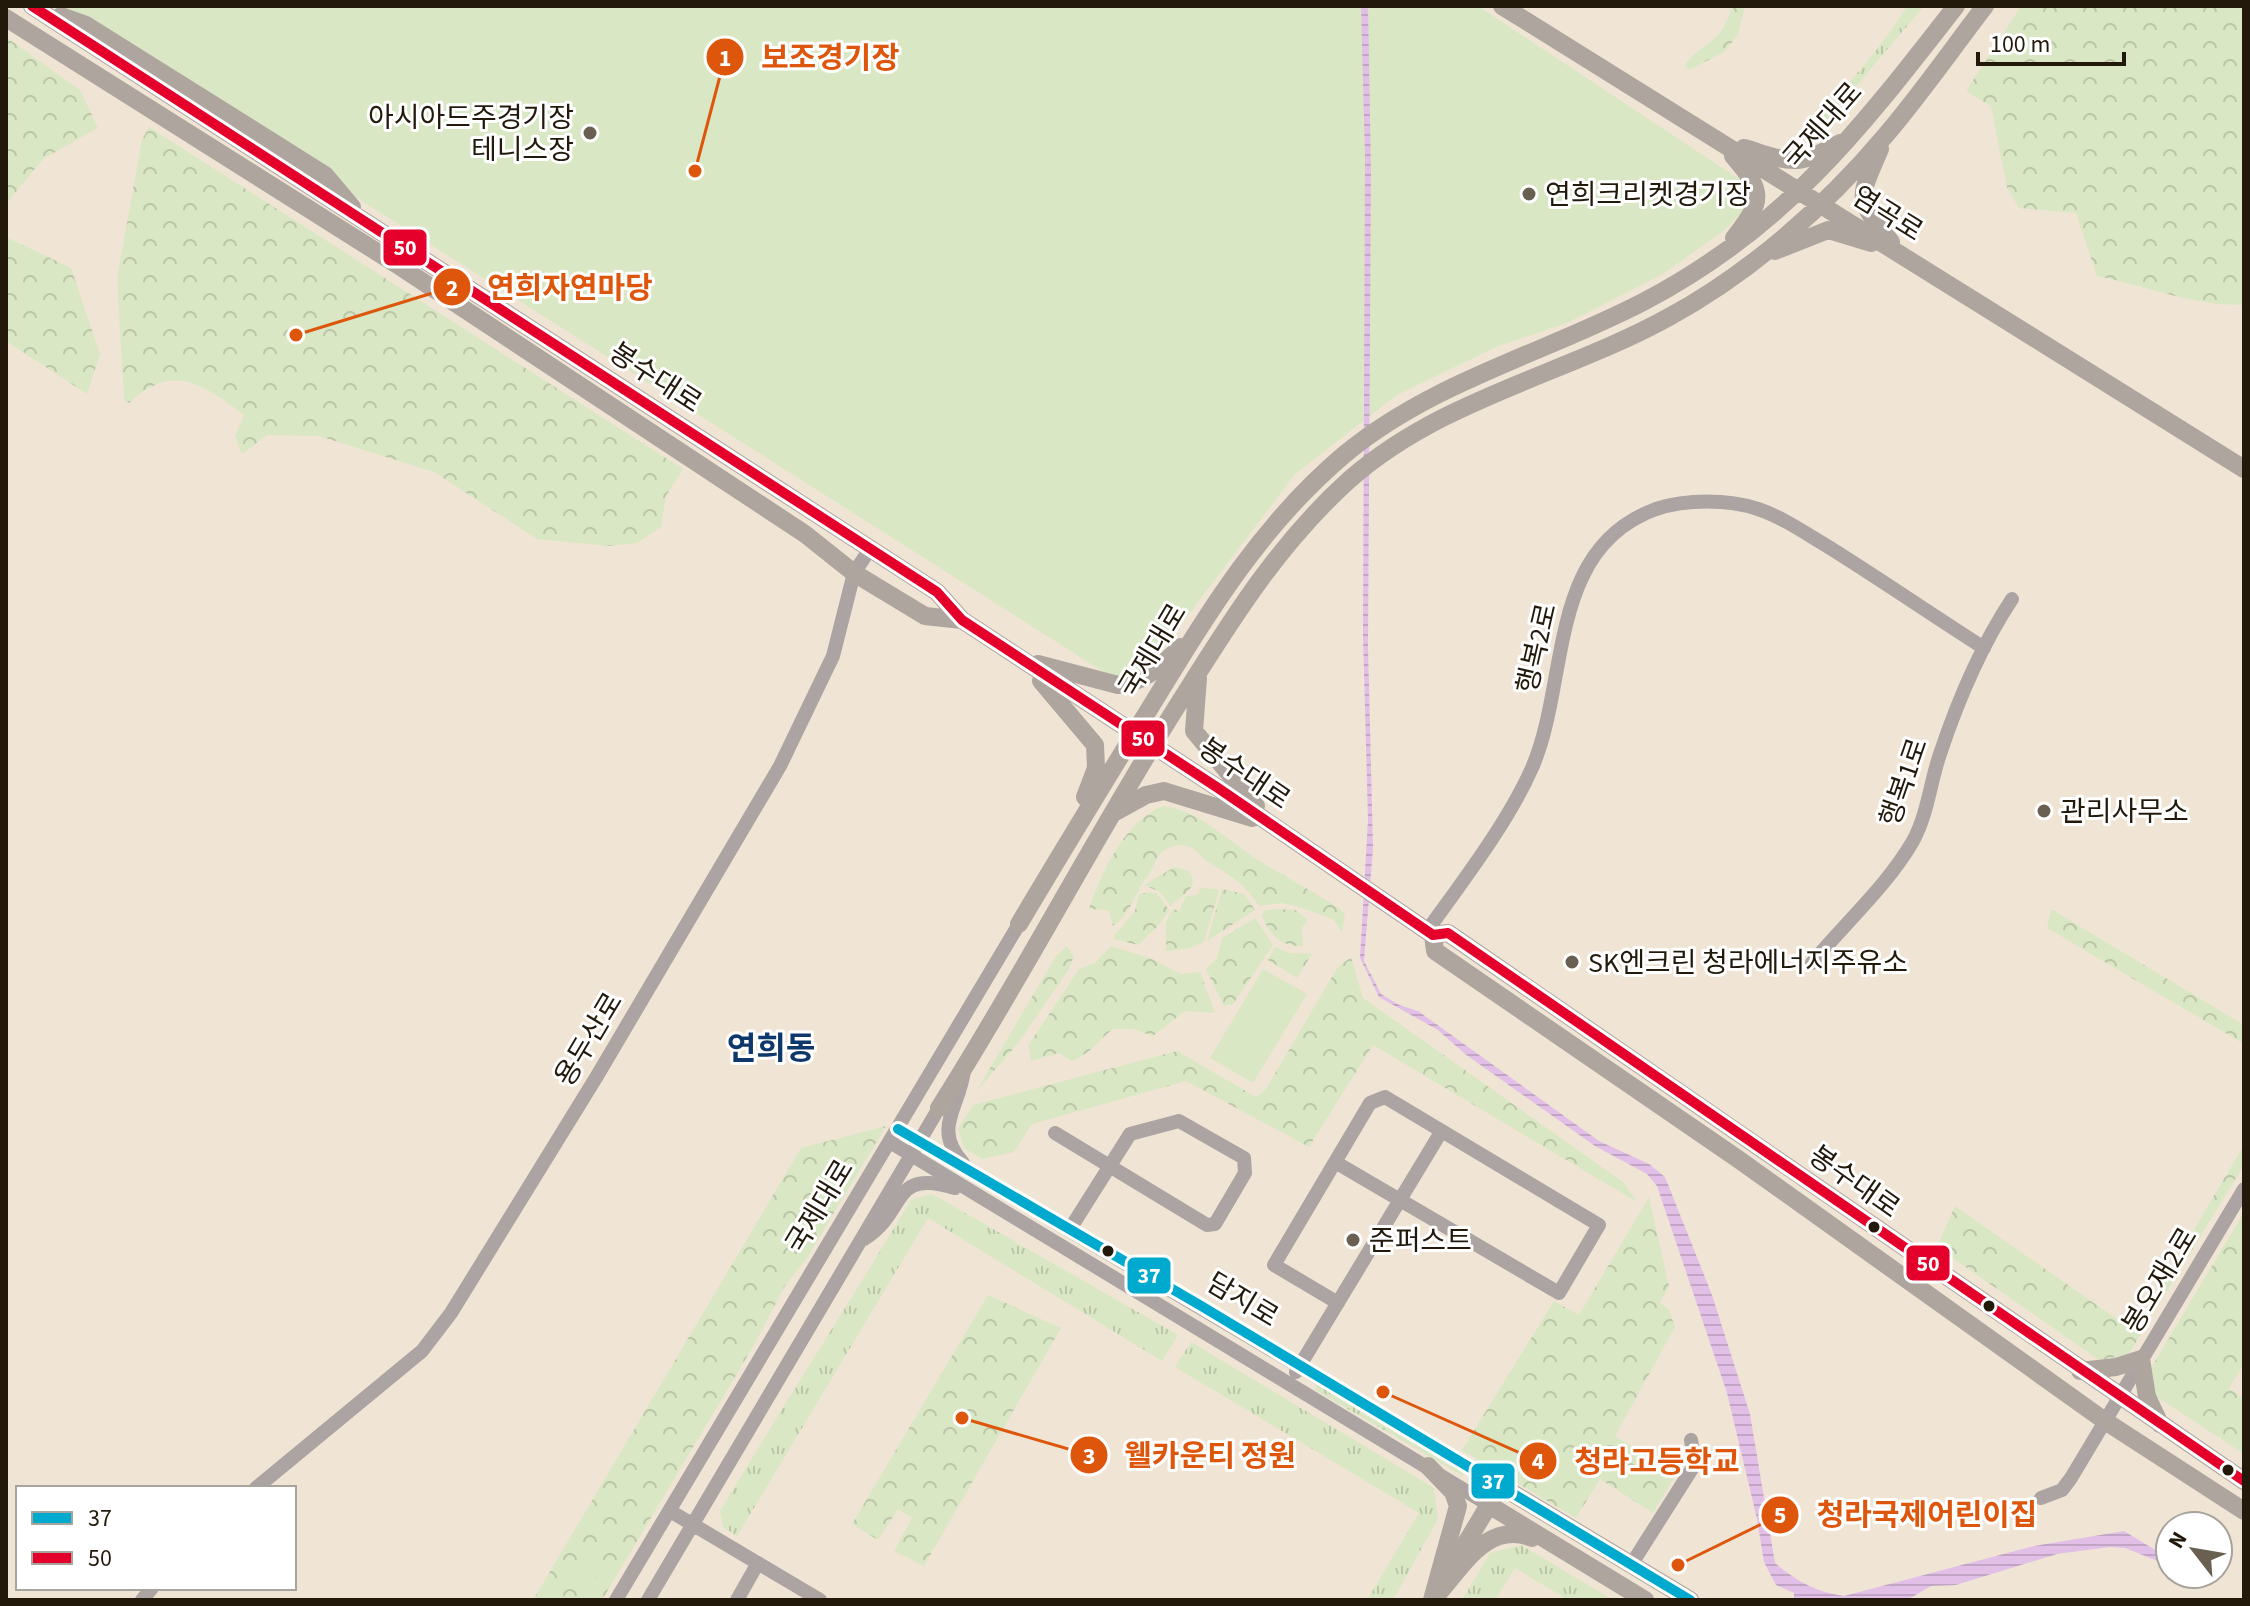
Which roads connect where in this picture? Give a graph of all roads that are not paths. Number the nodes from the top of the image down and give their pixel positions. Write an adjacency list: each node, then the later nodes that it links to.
1 (1502, 6): 8 (main road, 염곡로)
2 (1956, 6): 7 (main road, 국제대로)
3 (1985, 6): 6 (main road, 국제대로)
4 (34, 7): 15 (main road, 봉수대로)
5 (6, 18): 16 (main road, 봉수대로)
6 (1886, 135): 10 (main road, 국제대로); 12 (main road)
7 (1853, 136): 8 (main road); 9 (main road, 국제대로)
8 (1720, 141): 9 (main road, 염곡로); 11 (main road)
9 (1802, 191): 10 (main road, 염곡로); 11 (main road, 국제대로)
10 (1820, 203): 12 (main road, 염곡로); 13 (main road, 국제대로)
11 (1722, 253): 19 (main road, 국제대로)
12 (1900, 253): 13 (main road); 14 (main road, 염곡로)
13 (1755, 260): 23 (main road, 국제대로)
14 (2244, 469)
15 (870, 549): 16 (street, 용두산로); 18 (main road, 봉수대로)
16 (854, 573): 18 (main road, 봉수대로); 63 (street, 용두산로)
17 (2012, 599): 20 (street, 행복1로)
18 (962, 620): 22 (main road, 봉수대로)
19 (1195, 635): 21 (main road, 국제대로); 22 (main road)
20 (1984, 648): 31 (street, 행복2로); 32 (street, 행복1로)
21 (1181, 658): 23 (street); 24 (main road, 국제대로)
22 (1021, 659): 24 (main road, 봉수대로); 29 (main road)
23 (1198, 673): 25 (main road, 국제대로); 28 (main road)
24 (1134, 733): 25 (main road, 봉수대로); 26 (main road, 국제대로)
25 (1153, 745): 27 (main road, 국제대로); 28 (main road, 봉수대로)
26 (1086, 812): 27 (street); 29 (main road, 국제대로)
27 (1108, 820): 28 (main road); 33 (main road, 국제대로)
28 (1271, 824): 31 (main road, 봉수대로)
29 (1068, 840): 30 (main road, 국제대로)
30 (1019, 924): 37 (street, 국제대로)
31 (1430, 933): 48 (main road, 봉수대로); 52 (main road, 봉수대로)
32 (1812, 963)
33 (964, 1069): 34 (main road, 국제대로); 41 (street)
34 (939, 1108): 38 (street, 국제대로)
35 (1441, 1132): 39 (street); 44 (street); 44 (street)
36 (1055, 1133): 40 (street)
37 (894, 1136): 38 (street, 담지로); 67 (street, 국제대로)
38 (916, 1148): 41 (street, 담지로); 43 (street); 46 (street, 국제대로)
39 (1335, 1162): 44 (street); 47 (street)
40 (1109, 1167): 40 (street); 45 (street)
41 (983, 1177): 43 (street); 45 (street, 담지로)
42 (2244, 1189): 49 (street, 봉오재2로)
43 (971, 1193): 46 (street); 53 (street)
44 (1400, 1200): 47 (street)
45 (1070, 1229): 50 (street, 담지로)
46 (860, 1241): 69 (street, 국제대로)
47 (1338, 1303): 50 (street)
48 (2060, 1358): 51 (main road, 봉수대로); 52 (main road)
49 (2141, 1360): 51 (main road); 54 (street, 봉오재2로); 56 (main road)
50 (1300, 1366): 53 (street); 61 (street, 담지로)
51 (2080, 1371): 54 (main road, 봉수대로)
52 (2046, 1379): 55 (main road, 봉수대로)
53 (1289, 1383): 60 (street)
54 (2118, 1398): 55 (street, 봉오재2로); 56 (main road, 봉수대로)
55 (2105, 1421): 59 (main road, 봉수대로); 65 (street, 봉오재2로)
56 (2162, 1427): 57 (main road, 봉수대로)
57 (2181, 1439): 59 (main road); 62 (main road, 봉수대로)
58 (1691, 1440): 72 (street)
59 (2164, 1460): 68 (main road, 봉수대로)
60 (1428, 1466): 66 (street); 77 (main road)
61 (1476, 1471): 64 (main road)
62 (2244, 1481)
63 (258, 1486)
64 (1500, 1486): 66 (main road); 72 (main road)
65 (2041, 1498)
66 (1489, 1505): 70 (main road); 77 (main road)
67 (670, 1511): 69 (street); 73 (street, 국제대로)
68 (2244, 1511)
69 (693, 1524): 71 (street); 74 (street, 국제대로)
70 (1551, 1545): 77 (main road); 78 (main road)
71 (758, 1563): 75 (street); 76 (street)
72 (1631, 1565): 79 (main road)
73 (616, 1600)
74 (648, 1600)
75 (737, 1600)
76 (820, 1600)
77 (1432, 1600)
78 (1645, 1600)
79 (1690, 1600)

